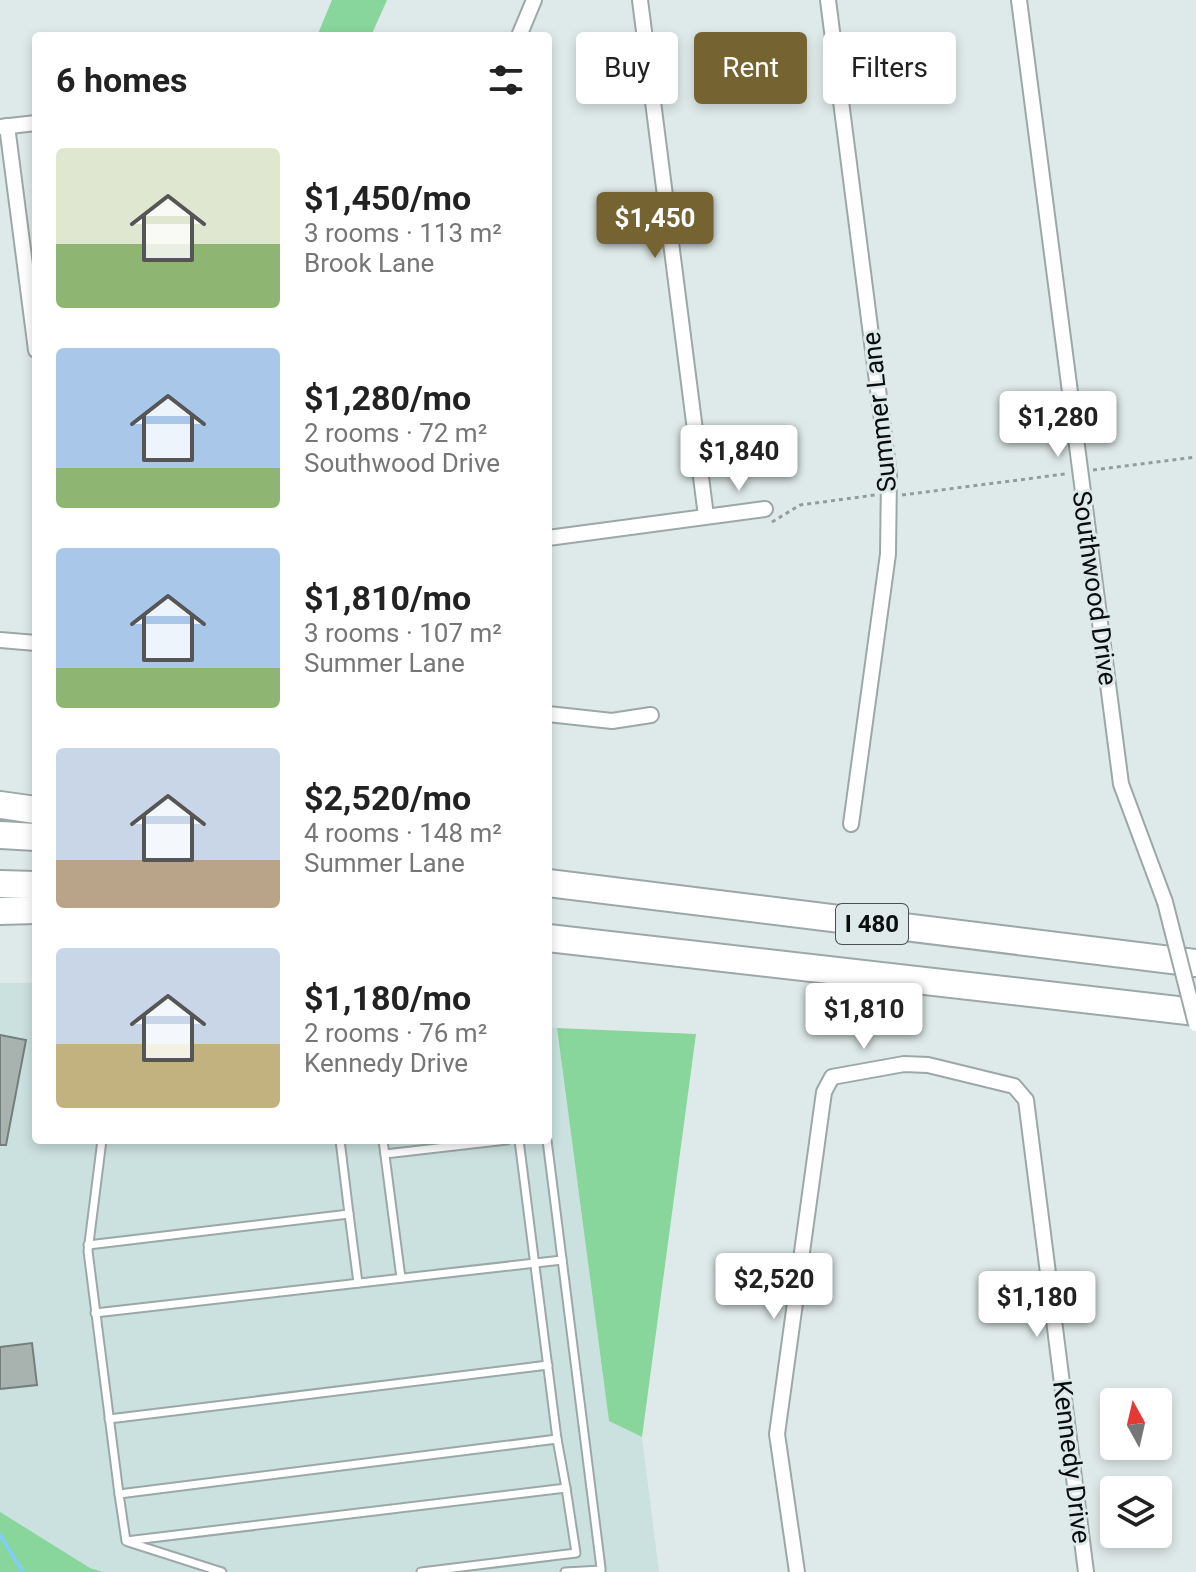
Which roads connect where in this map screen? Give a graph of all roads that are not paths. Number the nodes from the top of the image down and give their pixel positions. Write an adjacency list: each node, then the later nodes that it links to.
1 (534, 0): 5 (street)
2 (640, 0): 9 (street)
3 (828, 0): 18 (street, Summer Lane)
4 (1019, 0): 29 (street, Southwood Drive, bridge)
5 (521, 32)
6 (32, 124): 7 (street)
7 (4, 127): 8 (street)
8 (32, 301)
9 (706, 516): 10 (street); 11 (street)
10 (766, 516)
11 (552, 537)
12 (0, 640): 13 (street)
13 (32, 643)
14 (552, 714): 15 (street)
15 (651, 715)
16 (0, 805): 17 (highway)
17 (32, 809)
18 (851, 824)
19 (0, 835): 20 (highway)
20 (32, 837)
21 (552, 883): 27 (highway, I 480)
22 (0, 884): 23 (highway)
23 (32, 885)
24 (32, 910): 25 (highway)
25 (0, 911)
26 (552, 938): 28 (highway, I 480)
27 (1196, 963)
28 (1196, 1012)
29 (1196, 1024)
30 (101, 1144): 38 (lane)
31 (340, 1144): 37 (lane)
32 (384, 1144): 36 (lane)
33 (472, 1144): 36 (lane)
34 (520, 1144): 40 (lane)
35 (548, 1144): 39 (lane)
36 (385, 1154): 41 (lane)
37 (349, 1214): 38 (lane); 42 (lane)
38 (88, 1245): 43 (lane)
39 (562, 1260): 40 (lane); 50 (lane)
40 (536, 1263): 41 (lane); 44 (lane)
41 (401, 1278): 42 (lane)
42 (358, 1283): 43 (lane)
43 (95, 1313): 45 (lane)
44 (548, 1365): 45 (lane); 46 (lane)
45 (109, 1419): 48 (lane)
46 (557, 1439): 47 (lane); 48 (lane)
47 (566, 1488): 49 (lane); 52 (lane)
48 (119, 1494): 49 (lane)
49 (126, 1541): 51 (lane)
50 (601, 1570): 53 (lane)
51 (222, 1572)
52 (421, 1572)
53 (565, 1572)
54 (797, 1572): 55 (street, Kennedy Drive)
55 (1086, 1572)

